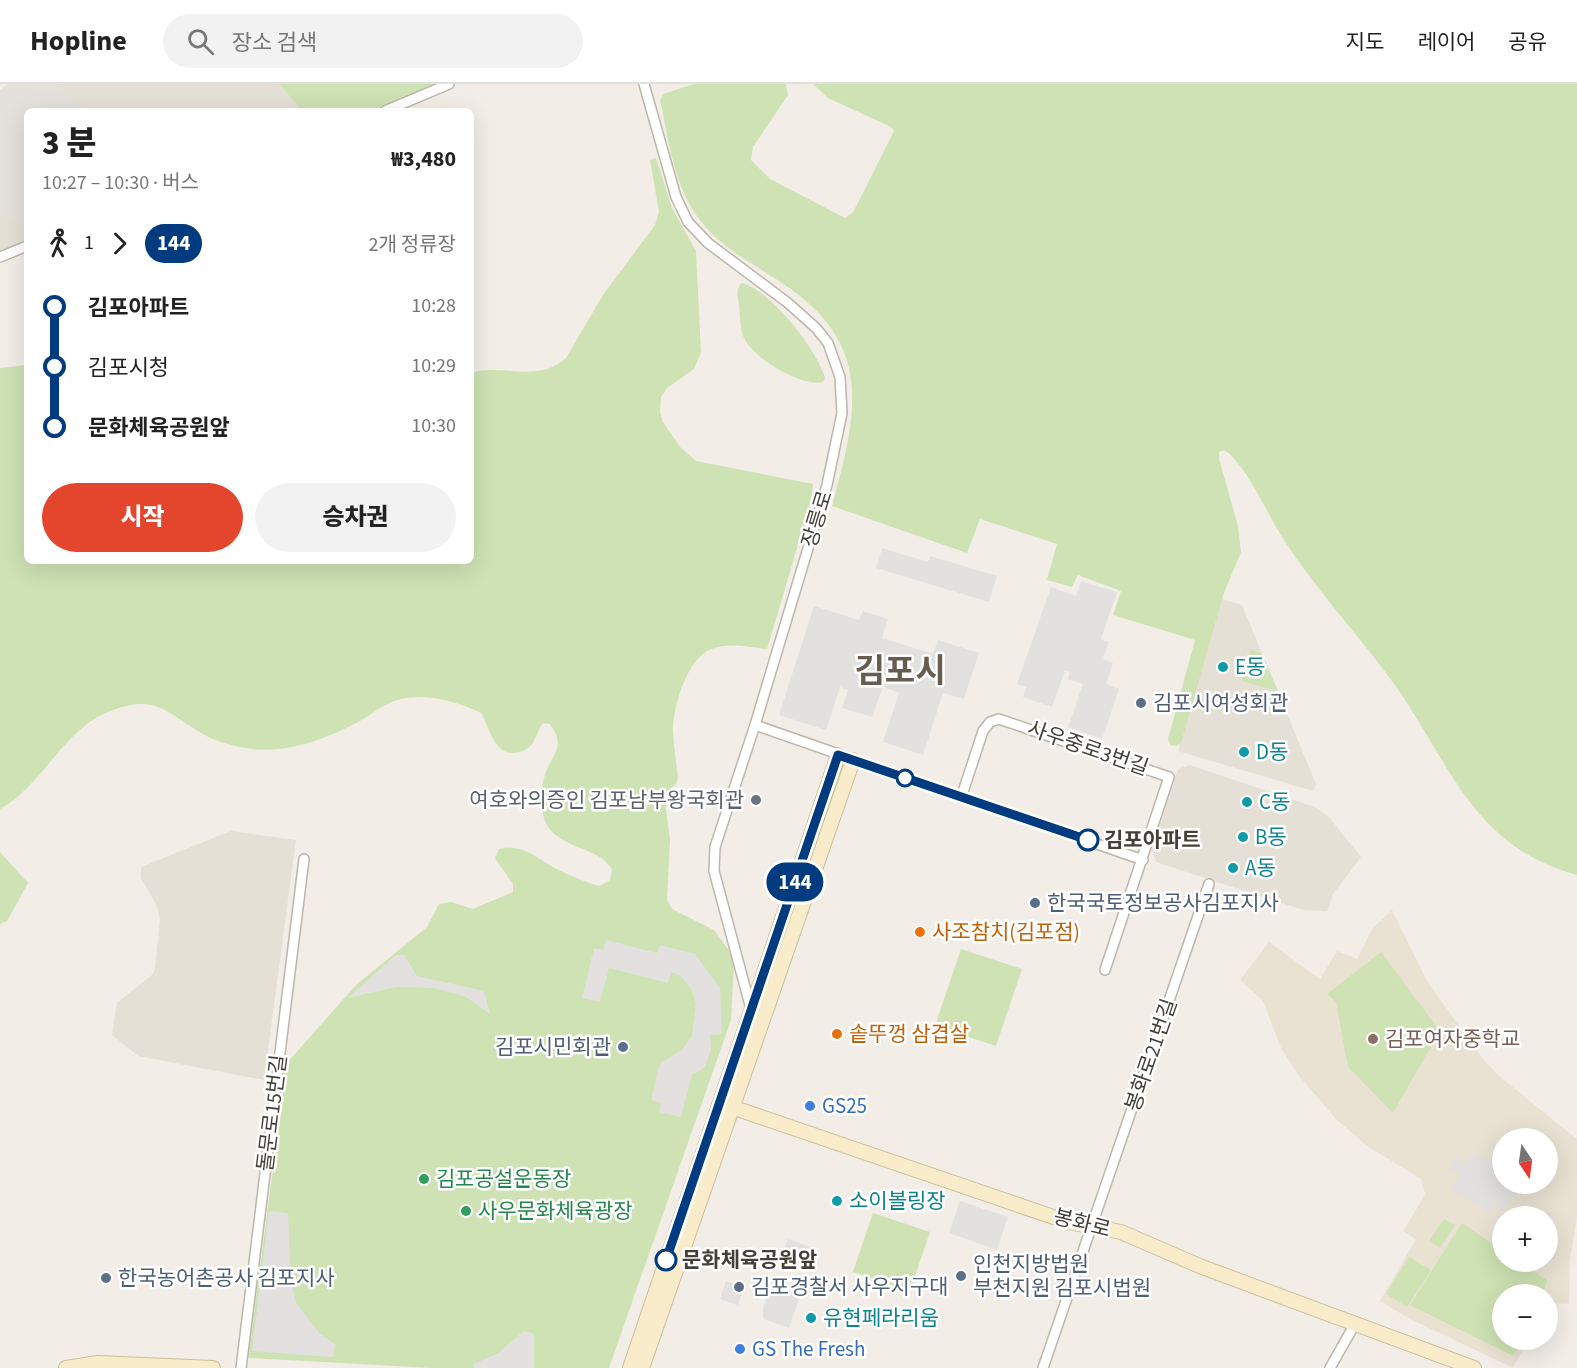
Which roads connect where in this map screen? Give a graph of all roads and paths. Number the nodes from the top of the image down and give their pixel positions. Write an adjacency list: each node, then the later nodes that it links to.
1 (449, 84): 3 (street)
2 (644, 84): 6 (street, 장릉로)
3 (392, 108)
4 (24, 247): 5 (street)
5 (0, 257)
6 (755, 725): 7 (street); 14 (street, 장릉로)
7 (838, 755): 8 (street); 14 (street)
8 (853, 759): 9 (street); 16 (street)
9 (961, 798): 11 (street); 11 (street, 사우중로3번길)
10 (304, 859): 22 (street, 돌문로15번길)
11 (1143, 860): 13 (street)
12 (1209, 884): 17 (street, 봉화로21번길)
13 (1105, 970)
14 (752, 1010): 15 (street)
15 (720, 1103): 16 (street, 봉화로); 23 (street)
16 (734, 1107): 17 (street, 봉화로); 24 (street)
17 (1094, 1226): 18 (street, 봉화로); 25 (street, 봉화로21번길)
18 (1356, 1322): 26 (street); 27 (street, 봉화로)
19 (166, 1366): 20 (street); 21 (street)
20 (66, 1368)
21 (213, 1368)
22 (241, 1368)
23 (630, 1368)
24 (642, 1368)
25 (1043, 1368)
26 (1330, 1368)
27 (1474, 1368)

